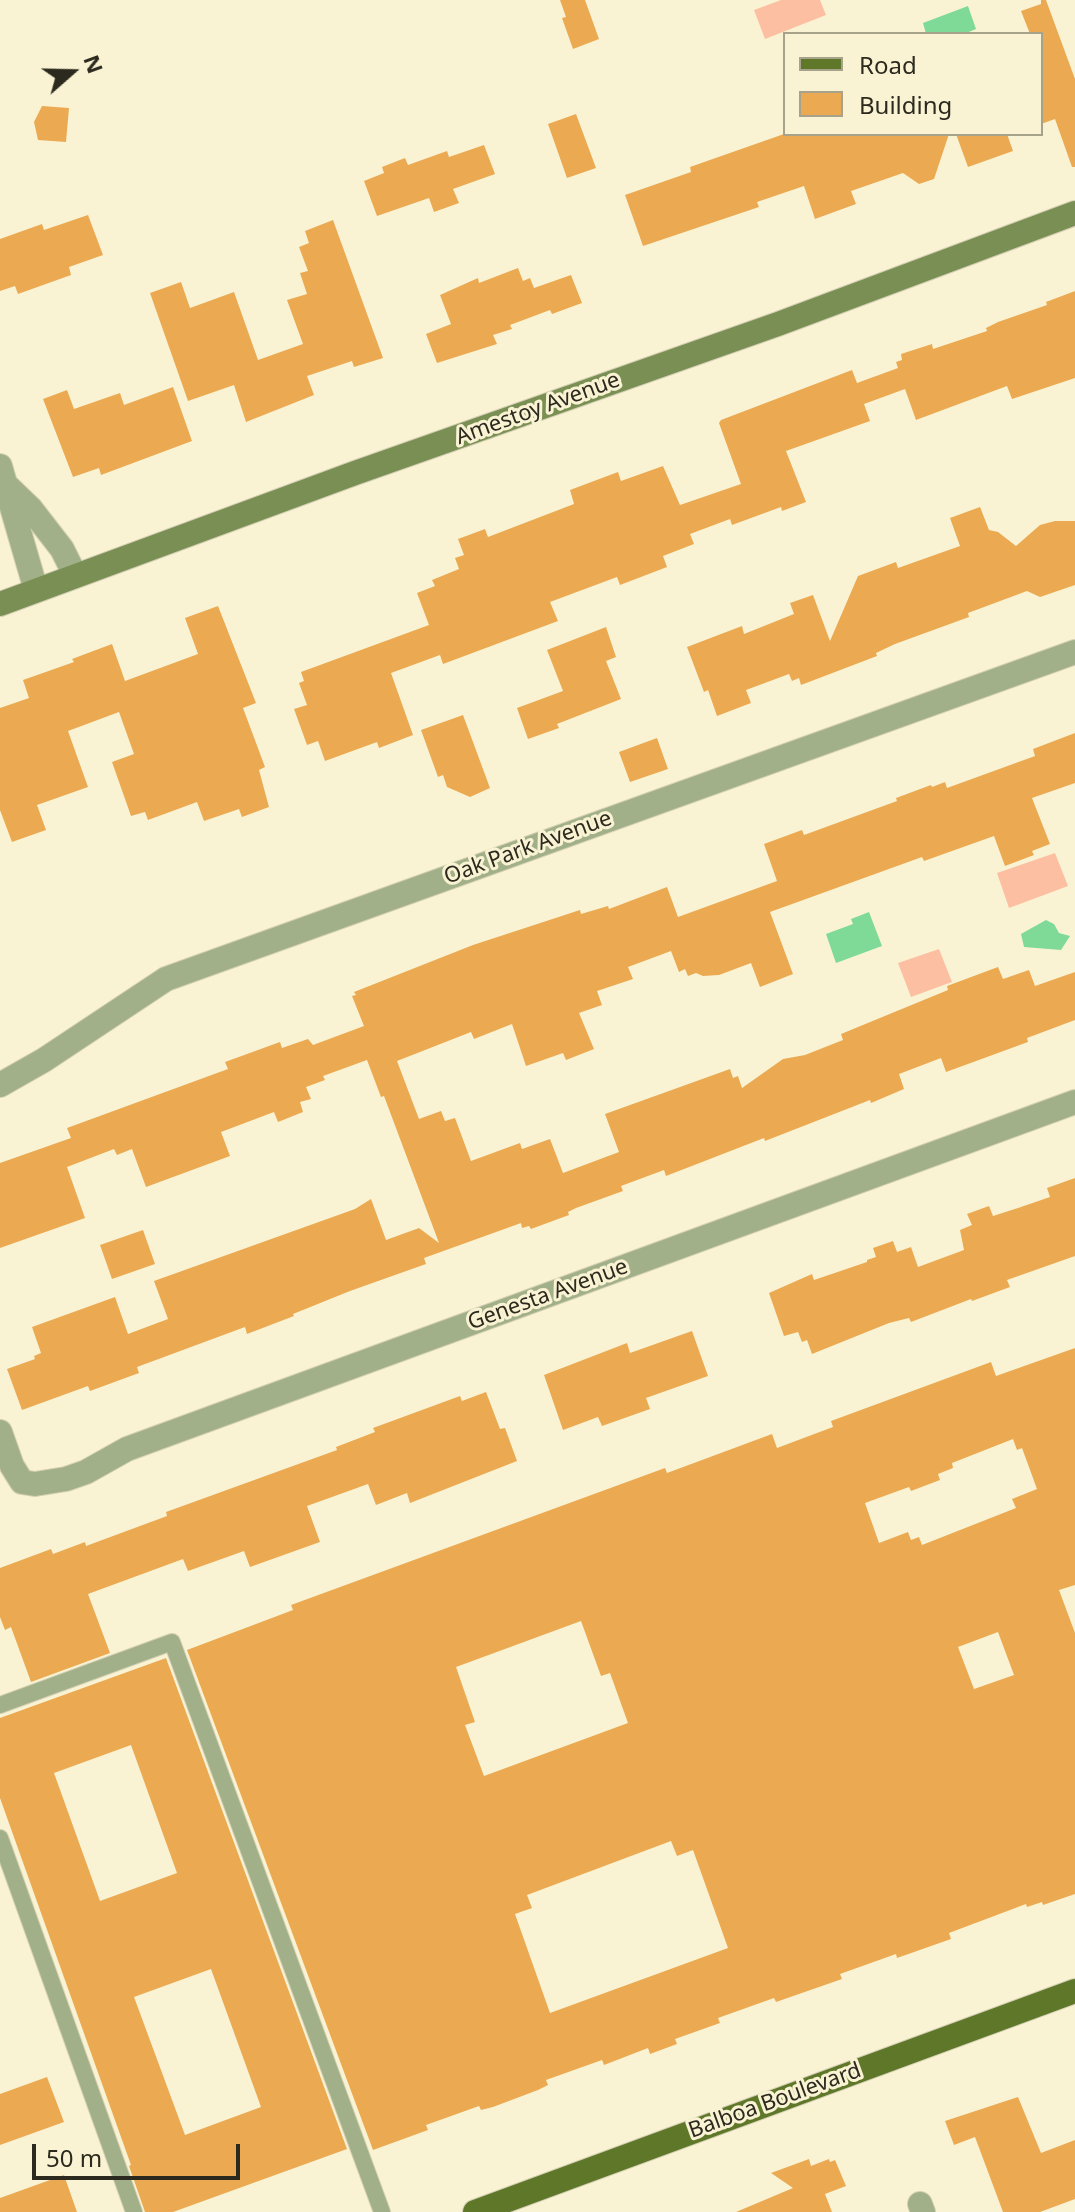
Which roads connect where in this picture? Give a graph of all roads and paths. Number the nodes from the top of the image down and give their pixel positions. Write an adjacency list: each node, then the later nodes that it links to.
1 (1075, 213): 3 (street, Amestoy Avenue)
2 (4, 476): 3 (street); 4 (street)
3 (75, 575): 4 (street, Amestoy Avenue)
4 (36, 590): 5 (street, Amestoy Avenue)
5 (0, 604)
6 (1075, 652): 7 (street, Oak Park Avenue)
7 (0, 1085)
8 (1075, 1102): 9 (street, Genesta Avenue)
9 (0, 1432)
10 (0, 1705): 14 (lane)
11 (0, 1838): 13 (lane)
12 (1075, 1991): 15 (main road, Balboa Boulevard)
13 (134, 2212)
14 (382, 2212)
15 (475, 2212)

